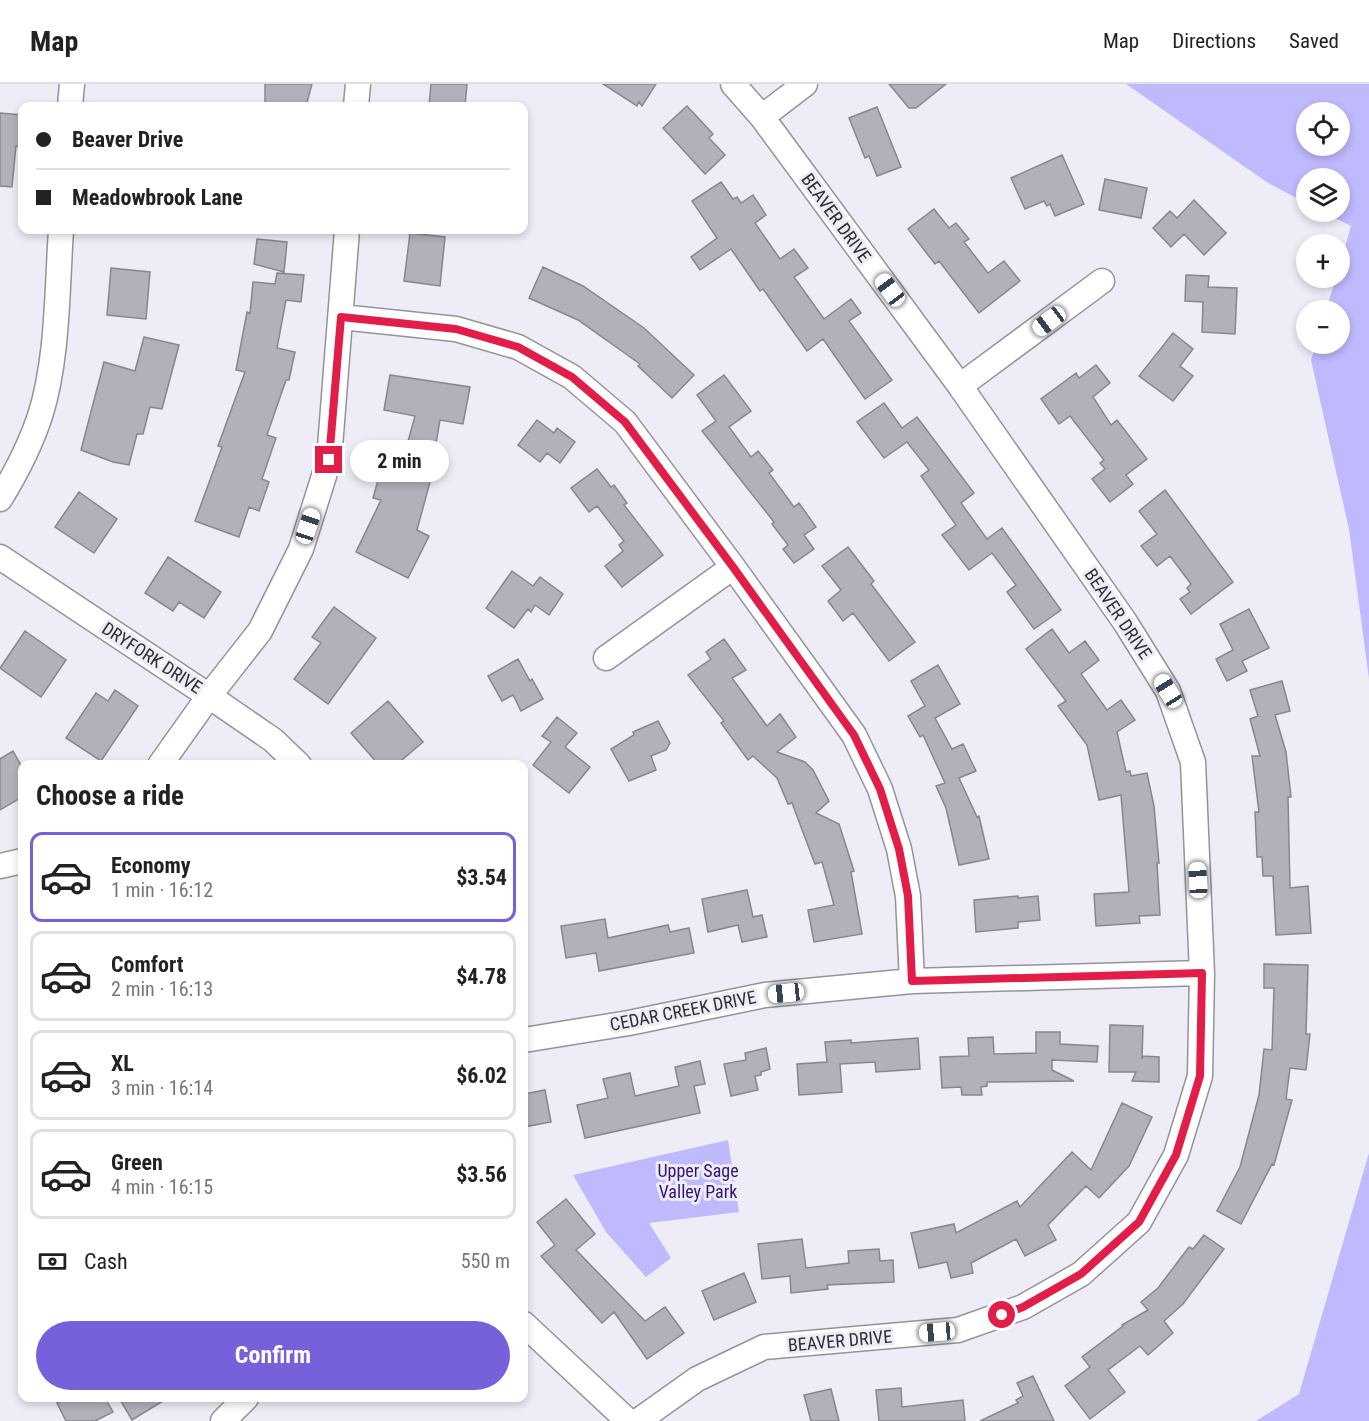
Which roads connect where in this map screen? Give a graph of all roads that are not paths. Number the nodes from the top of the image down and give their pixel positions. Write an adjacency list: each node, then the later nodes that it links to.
1 (72, 84): 5 (street)
2 (358, 84): 6 (street)
3 (733, 84): 7 (street, BEAVER DRIVE)
4 (805, 84): 7 (street)
5 (70, 102)
6 (356, 102)
7 (762, 117): 12 (street, BEAVER DRIVE)
8 (61, 234): 13 (street)
9 (347, 234): 11 (street)
10 (1102, 281): 12 (street)
11 (341, 317): 15 (street); 17 (street)
12 (960, 386): 22 (street, BEAVER DRIVE)
13 (0, 499)
14 (0, 558): 17 (street, DRYFORK DRIVE)
15 (733, 567): 16 (street); 23 (street)
16 (606, 658)
17 (209, 696): 18 (street); 19 (street, DRYFORK DRIVE)
18 (164, 760)
19 (294, 760)
20 (18, 862): 21 (street)
21 (0, 866)
22 (1202, 973): 23 (street, CEDAR CREEK DRIVE); 29 (street, BEAVER DRIVE)
23 (912, 981): 24 (street, CEDAR CREEK DRIVE)
24 (528, 1039)
25 (528, 1328): 28 (street)
26 (242, 1402): 27 (street)
27 (223, 1421)
28 (628, 1421)
29 (638, 1421)

